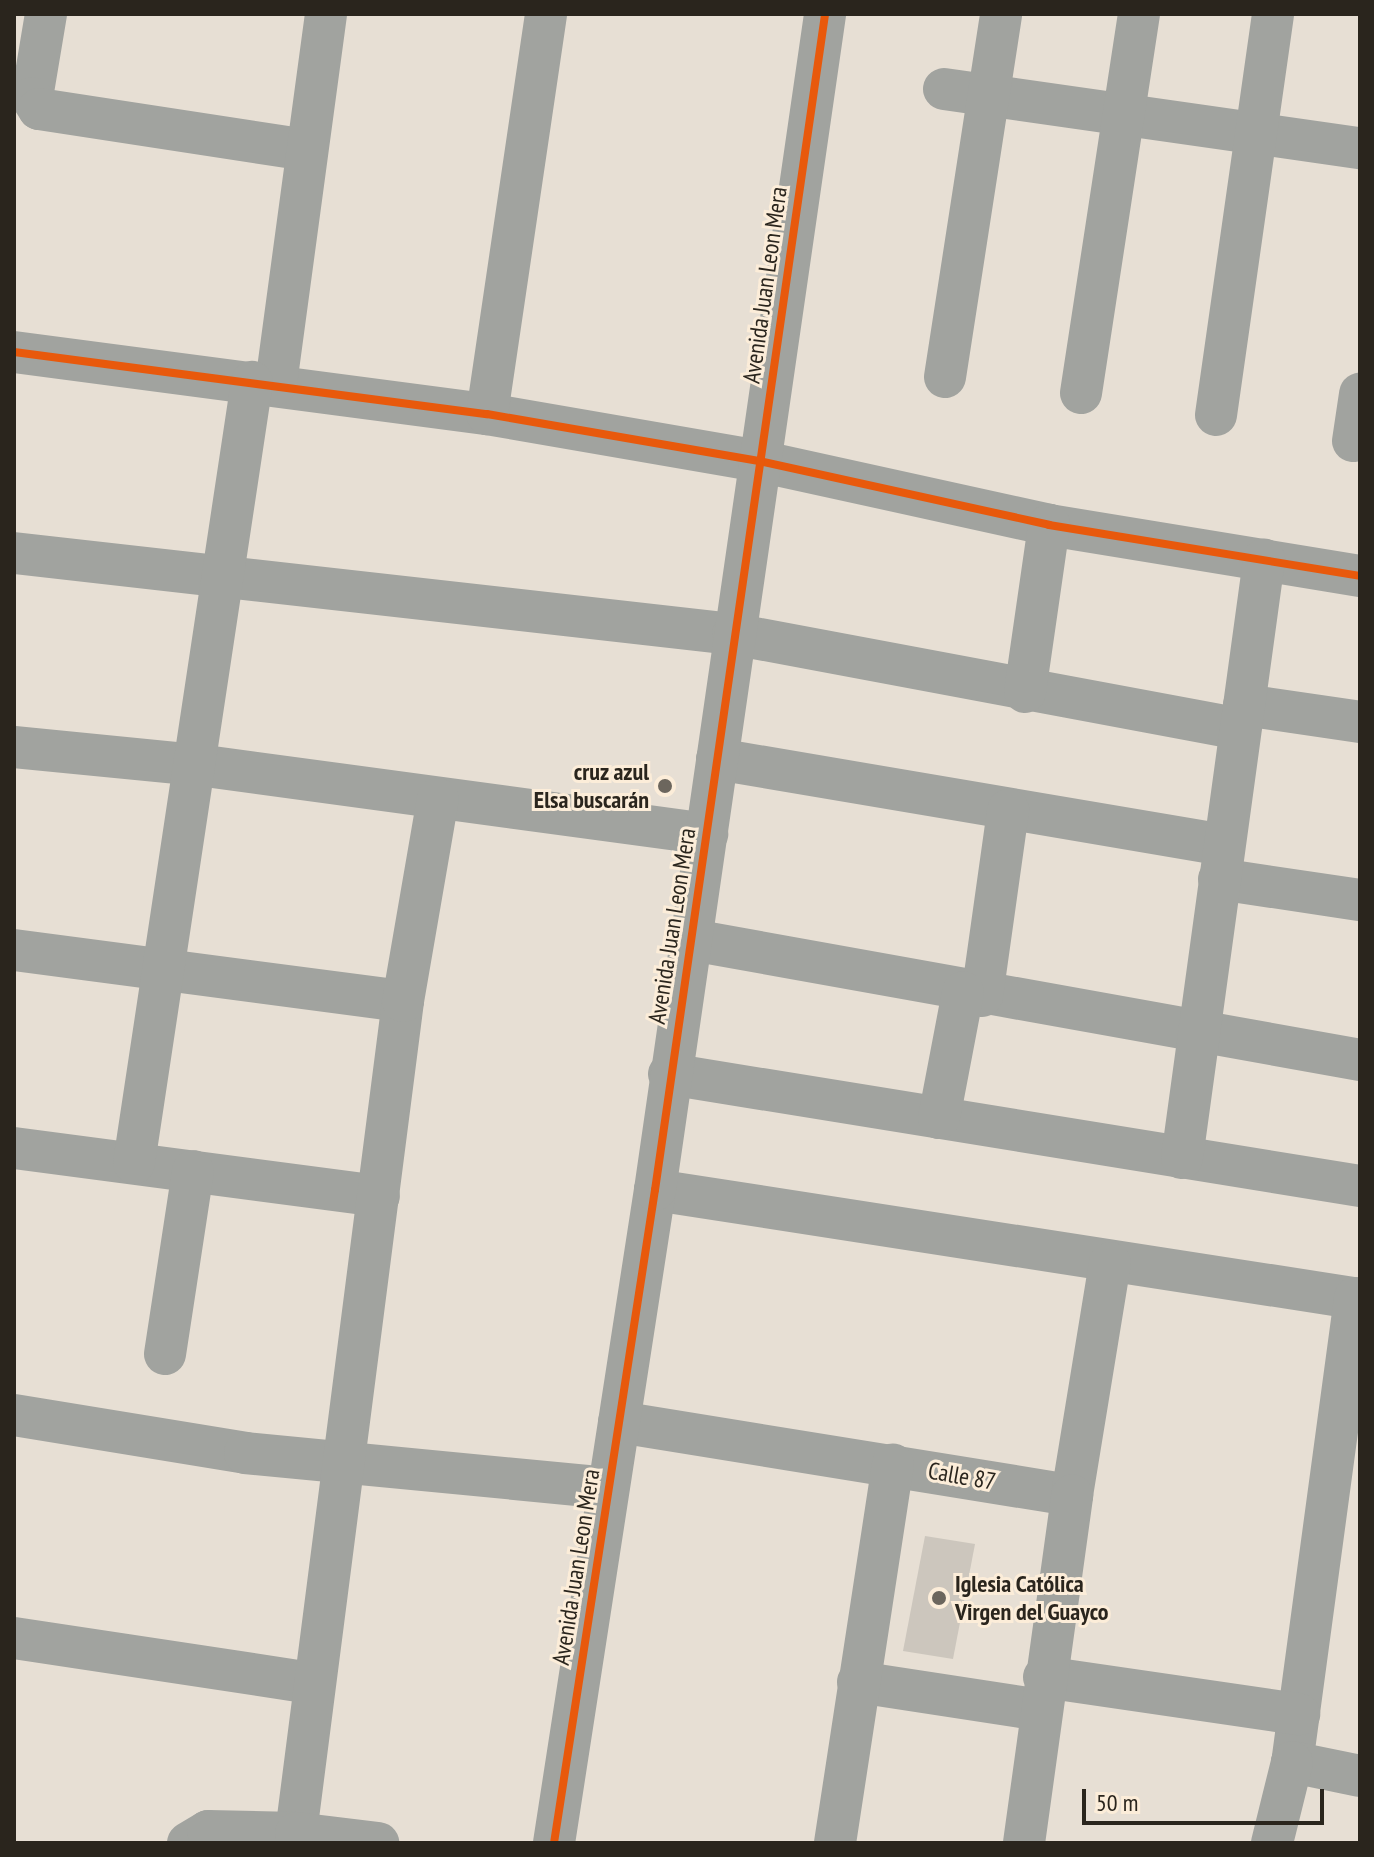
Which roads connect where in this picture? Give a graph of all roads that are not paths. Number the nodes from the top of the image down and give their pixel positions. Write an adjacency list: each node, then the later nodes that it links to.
1 (46, 14): 13 (street)
2 (326, 14): 13 (street)
3 (546, 14): 19 (street)
4 (825, 14): 22 (street, Avenida Juan Leon Mera)
5 (1001, 14): 9 (street)
6 (1139, 14): 10 (street)
7 (1273, 14): 11 (street)
8 (944, 89): 9 (street)
9 (989, 95): 10 (street); 15 (street)
10 (1124, 114): 11 (street); 17 (street)
11 (1256, 133): 12 (street); 20 (street)
12 (1360, 148)
13 (307, 150): 16 (street)
14 (14, 352): 16 (street)
15 (945, 377)
16 (264, 383): 19 (street); 26 (street)
17 (1081, 393)
18 (1360, 394): 21 (street)
19 (487, 414): 22 (street)
20 (1216, 415)
21 (1353, 441)
22 (759, 461): 23 (street); 28 (street, Avenida Juan Leon Mera)
23 (1049, 525): 25 (street); 29 (street)
24 (14, 553): 26 (street)
25 (1264, 560): 27 (street); 30 (street)
26 (225, 575): 28 (street); 34 (street)
27 (1360, 576)
28 (733, 634): 29 (street); 33 (street, Avenida Juan Leon Mera)
29 (1025, 692): 30 (street)
30 (1242, 717): 31 (street); 38 (street)
31 (1360, 722)
32 (14, 747): 34 (street)
33 (717, 759): 36 (street); 37 (street, Avenida Juan Leon Mera)
34 (198, 765): 35 (street); 42 (street)
35 (438, 799): 37 (street); 44 (street)
36 (1008, 810): 38 (street); 43 (street)
37 (707, 834): 40 (street, Avenida Juan Leon Mera)
38 (1222, 862): 39 (street); 45 (street)
39 (1360, 900)
40 (692, 940): 43 (street); 47 (street, Avenida Juan Leon Mera)
41 (14, 950): 42 (street)
42 (164, 970): 44 (street); 51 (street)
43 (972, 994): 45 (street); 48 (street)
44 (403, 1001): 55 (street)
45 (1197, 1034): 46 (street); 50 (street)
46 (1360, 1060)
47 (669, 1074): 48 (street); 54 (street, Avenida Juan Leon Mera)
48 (939, 1118): 50 (street)
49 (14, 1148): 51 (street)
50 (1182, 1158): 53 (street)
51 (134, 1163): 52 (street)
52 (193, 1171): 55 (street); 58 (street)
53 (1360, 1186)
54 (655, 1190): 56 (street); 60 (street, Avenida Juan Leon Mera)
55 (379, 1196): 61 (street)
56 (1110, 1263): 57 (street); 64 (street)
57 (1358, 1299): 65 (street)
58 (165, 1354)
59 (14, 1415): 61 (street)
60 (619, 1422): 62 (street, Calle 87); 63 (street, Avenida Juan Leon Mera)
61 (345, 1462): 63 (street); 68 (street)
62 (893, 1464): 64 (street, Calle 87); 67 (street)
63 (608, 1488): 76 (street, Avenida Juan Leon Mera)
64 (1072, 1495): 69 (street)
65 (1343, 1524): 70 (street)
66 (14, 1638): 68 (street)
67 (858, 1682): 69 (street); 77 (street)
68 (313, 1683): 73 (street)
69 (1042, 1694): 70 (street); 78 (street)
70 (1299, 1714): 71 (street)
71 (1292, 1762): 72 (street); 79 (street)
72 (1360, 1776)
73 (296, 1833): 74 (street); 75 (street)
74 (188, 1843)
75 (378, 1843)
76 (554, 1843)
77 (835, 1843)
78 (1024, 1843)
79 (1272, 1843)

